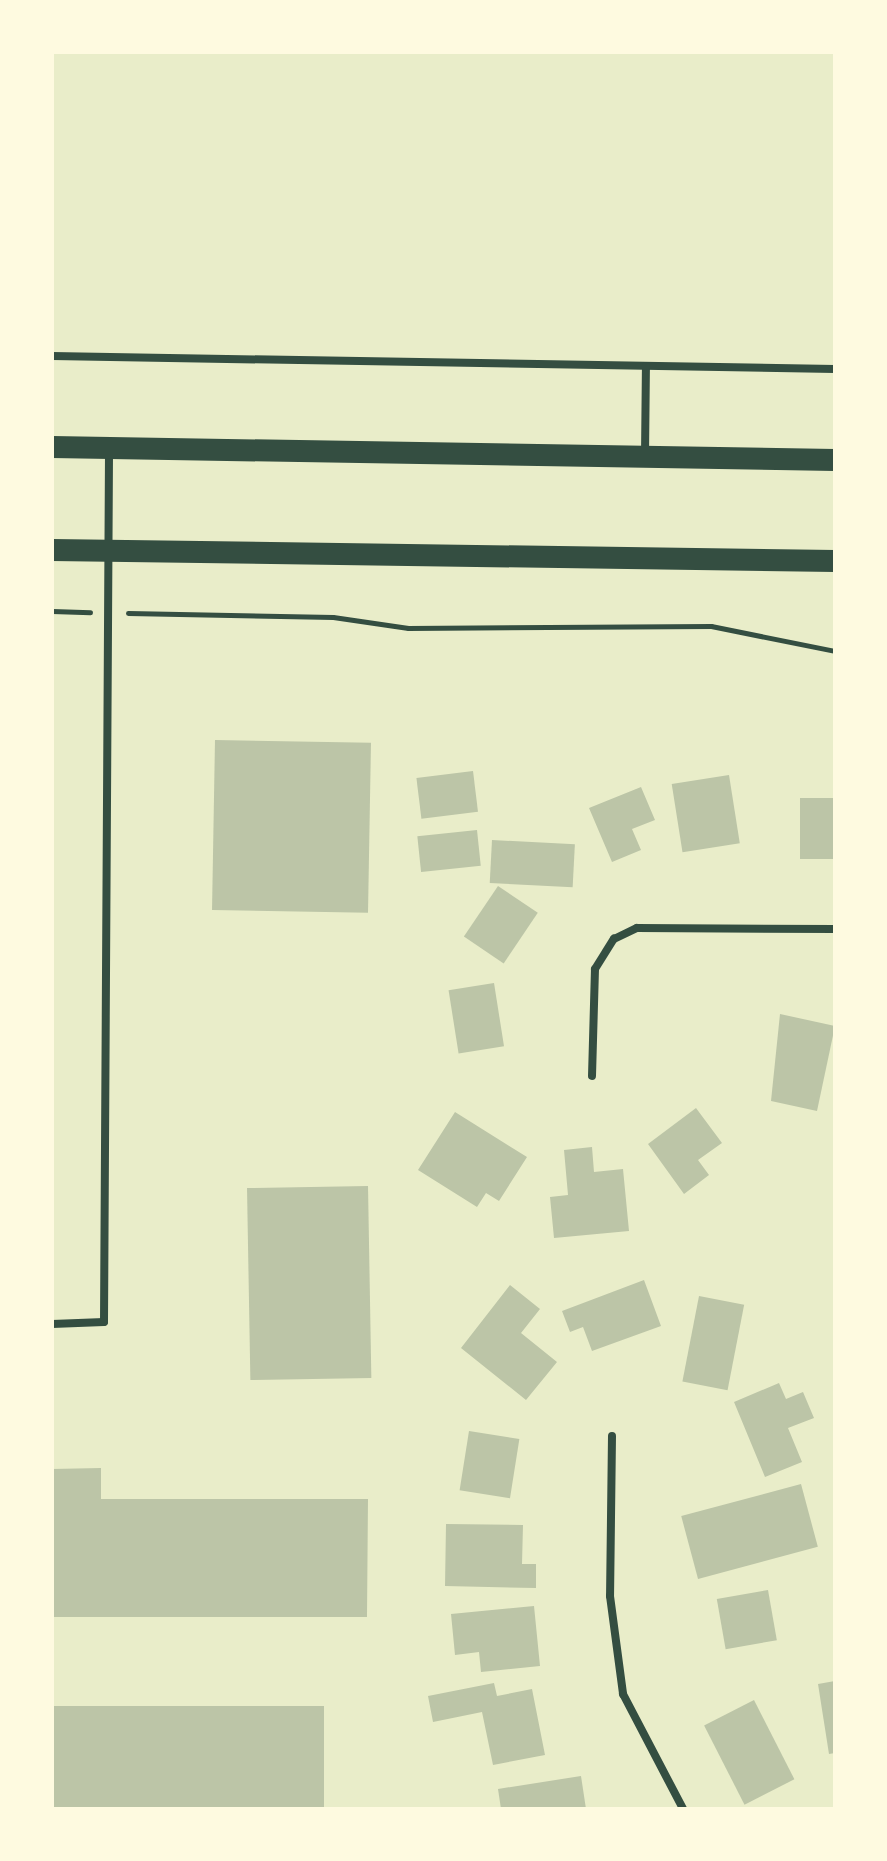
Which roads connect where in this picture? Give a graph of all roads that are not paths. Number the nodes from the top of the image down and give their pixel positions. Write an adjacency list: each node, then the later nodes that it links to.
1 (52, 356): 2 (street)
2 (646, 366): 3 (street); 6 (street)
3 (835, 369)
4 (52, 447): 5 (highway)
5 (109, 448): 6 (highway); 9 (street)
6 (645, 457): 7 (highway)
7 (835, 460)
8 (52, 550): 9 (highway)
9 (107, 550): 10 (highway); 13 (street)
10 (835, 561)
11 (835, 929): 12 (street)
12 (592, 1076)
13 (52, 1324)
14 (612, 1436): 15 (street)
15 (683, 1809)

